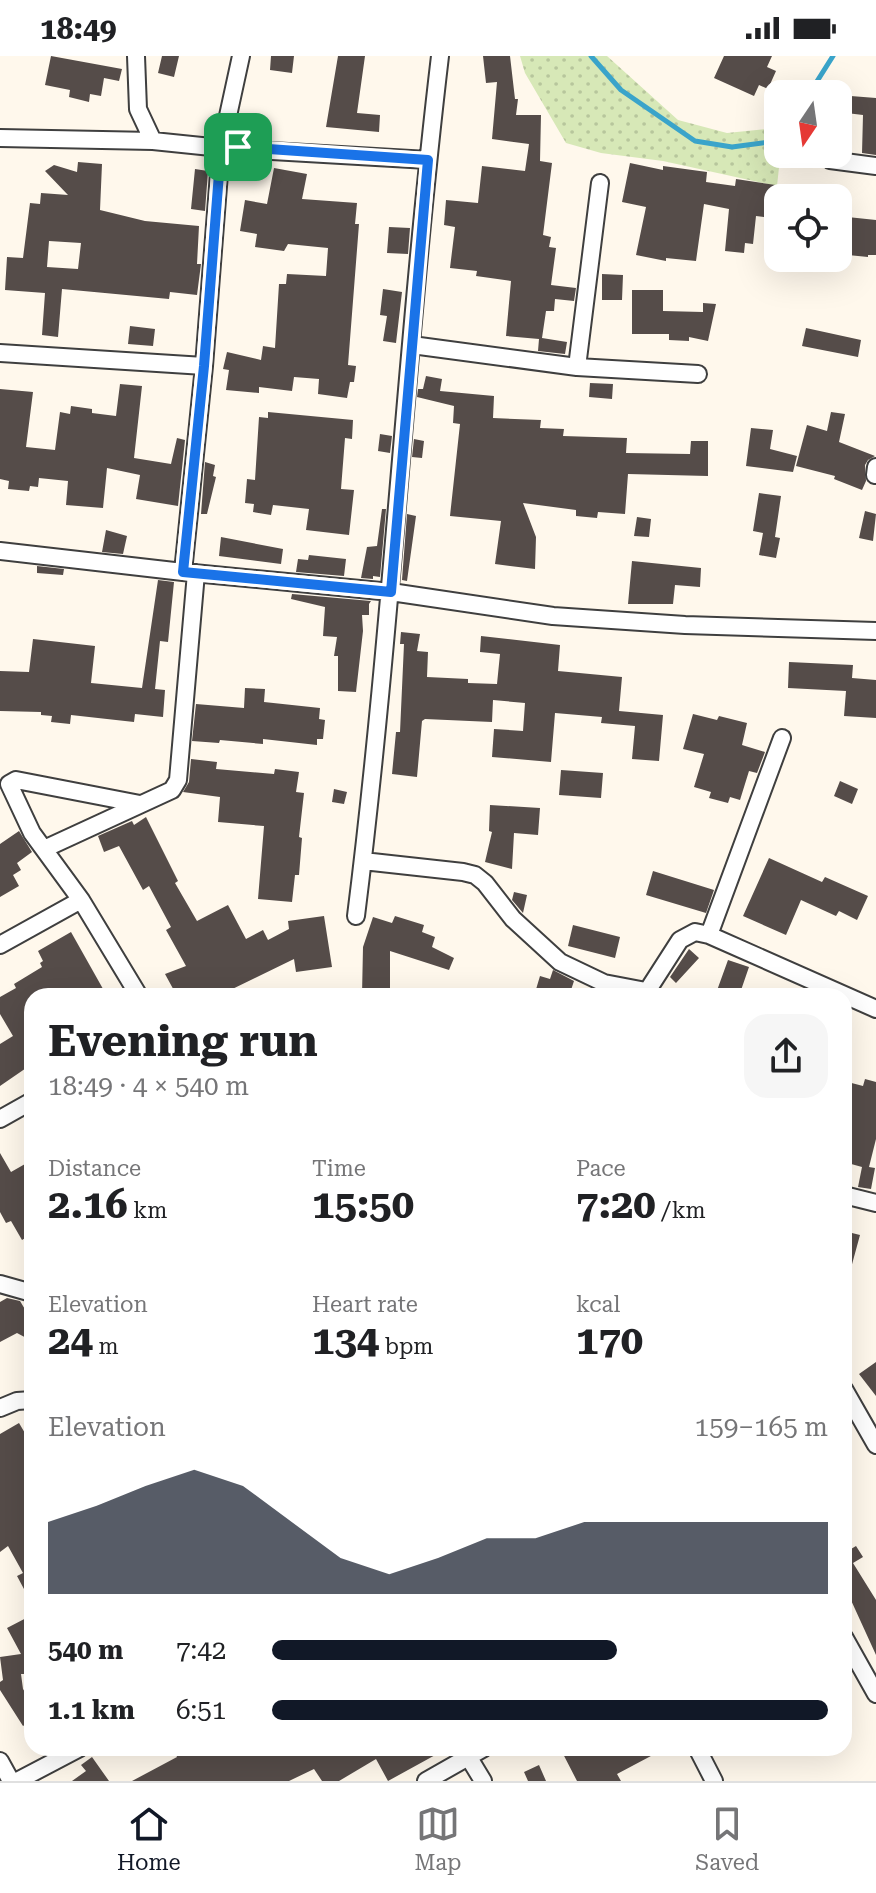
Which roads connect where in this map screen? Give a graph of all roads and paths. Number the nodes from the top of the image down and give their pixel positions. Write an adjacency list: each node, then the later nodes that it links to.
1 (136, 56): 5 (street)
2 (241, 56): 6 (street)
3 (440, 56): 7 (street)
4 (0, 138): 5 (street)
5 (153, 141): 6 (street)
6 (221, 148): 7 (street); 13 (street)
7 (428, 160): 11 (street)
8 (852, 163): 9 (street)
9 (876, 166)
10 (600, 183): 14 (street)
11 (412, 345): 14 (street); 20 (street)
12 (0, 353): 13 (street)
13 (204, 366): 19 (street)
14 (577, 367): 15 (street)
15 (698, 374)
16 (876, 467): 17 (street)
17 (875, 475)
18 (0, 551): 19 (street)
19 (189, 572): 20 (street); 23 (street)
20 (391, 592): 21 (street); 25 (street)
21 (876, 631)
22 (782, 738): 28 (street)
23 (140, 804): 24 (street); 24 (street)
24 (44, 849): 26 (street)
25 (363, 861): 27 (street); 31 (street)
26 (81, 900): 29 (street); 30 (street)
27 (356, 916)
28 (709, 935): 32 (street); 33 (street)
29 (0, 945)
30 (134, 988)
31 (623, 988)
32 (649, 988)
33 (817, 988)
34 (852, 1001): 35 (street)
35 (876, 1009)
36 (24, 1106): 37 (street)
37 (0, 1119)
38 (852, 1197): 39 (street)
39 (876, 1203)
40 (0, 1284): 41 (street)
41 (24, 1291)
42 (24, 1401): 44 (street)
43 (852, 1403): 45 (street)
44 (0, 1408)
45 (876, 1445)
46 (852, 1651): 47 (street)
47 (876, 1694)
48 (65, 1756): 54 (street)
49 (460, 1756): 55 (street)
50 (468, 1756): 56 (street)
51 (701, 1756): 57 (street)
52 (0, 1761): 53 (street)
53 (11, 1781)
54 (17, 1781)
55 (426, 1781)
56 (483, 1781)
57 (714, 1781)

